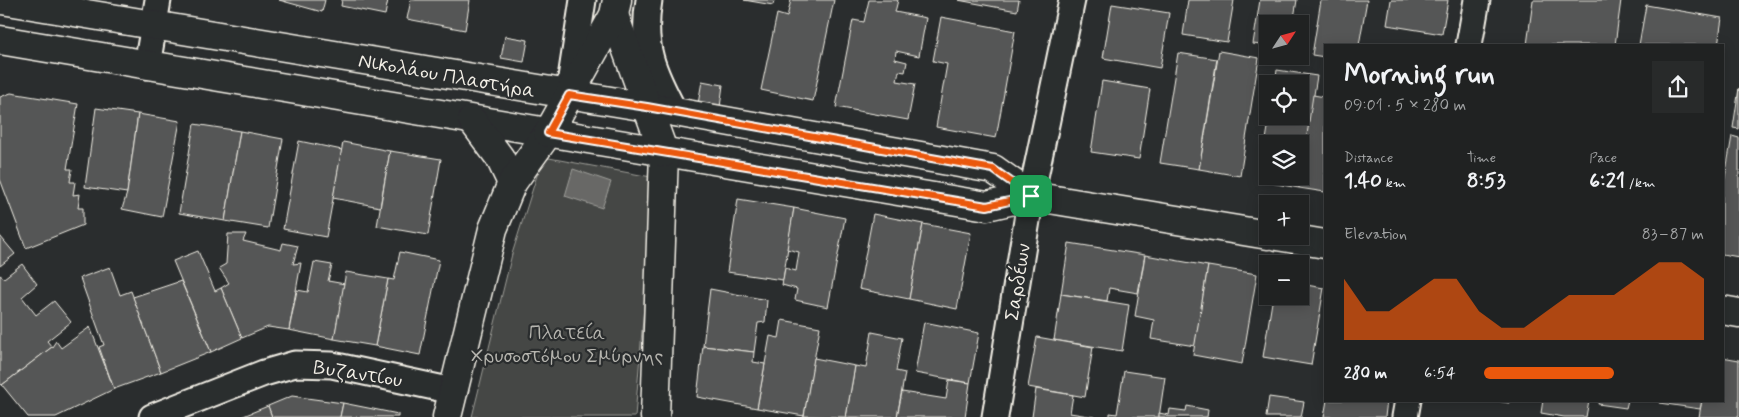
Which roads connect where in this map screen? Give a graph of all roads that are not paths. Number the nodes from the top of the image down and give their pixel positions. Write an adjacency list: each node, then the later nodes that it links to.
1 (2, 0): 7 (street, Νικολάου Πλαστήρα)
2 (583, 0): 11 (street)
3 (649, 0): 13 (street)
4 (1072, 0): 18 (street, Σαρδέων)
5 (1477, 0): 9 (street)
6 (615, 7): 11 (street); 12 (street)
7 (156, 13): 10 (street); 11 (street, Νικολάου Πλαστήρα)
8 (1, 41): 10 (street, Νικολάου Πλαστήρα)
9 (1469, 44)
10 (148, 66): 14 (street, Νικολάου Πλαστήρα)
11 (569, 95): 12 (street, Νικολάου Πλαστήρα); 15 (street)
12 (647, 107): 13 (street, Νικολάου Πλαστήρα); 16 (street)
13 (674, 112): 18 (street, Νικολάου Πλαστήρα)
14 (472, 120): 15 (street, Νικολάου Πλαστήρα); 17 (street)
15 (548, 133): 16 (street, Νικολάου Πλαστήρα); 17 (street)
16 (664, 153): 18 (street, Νικολάου Πλαστήρα); 28 (street)
17 (512, 183): 24 (street)
18 (1031, 196): 19 (street, Νικολάου Πλαστήρα); 29 (street, Σαρδέων)
19 (1259, 234)
20 (1309, 241): 21 (street)
21 (1324, 244)
22 (1724, 310): 23 (street)
23 (1739, 313)
24 (453, 391): 26 (street, Βυζαντίου); 27 (street)
25 (1408, 402): 30 (street)
26 (152, 417)
27 (447, 417)
28 (655, 417)
29 (995, 417)
30 (1406, 417)

